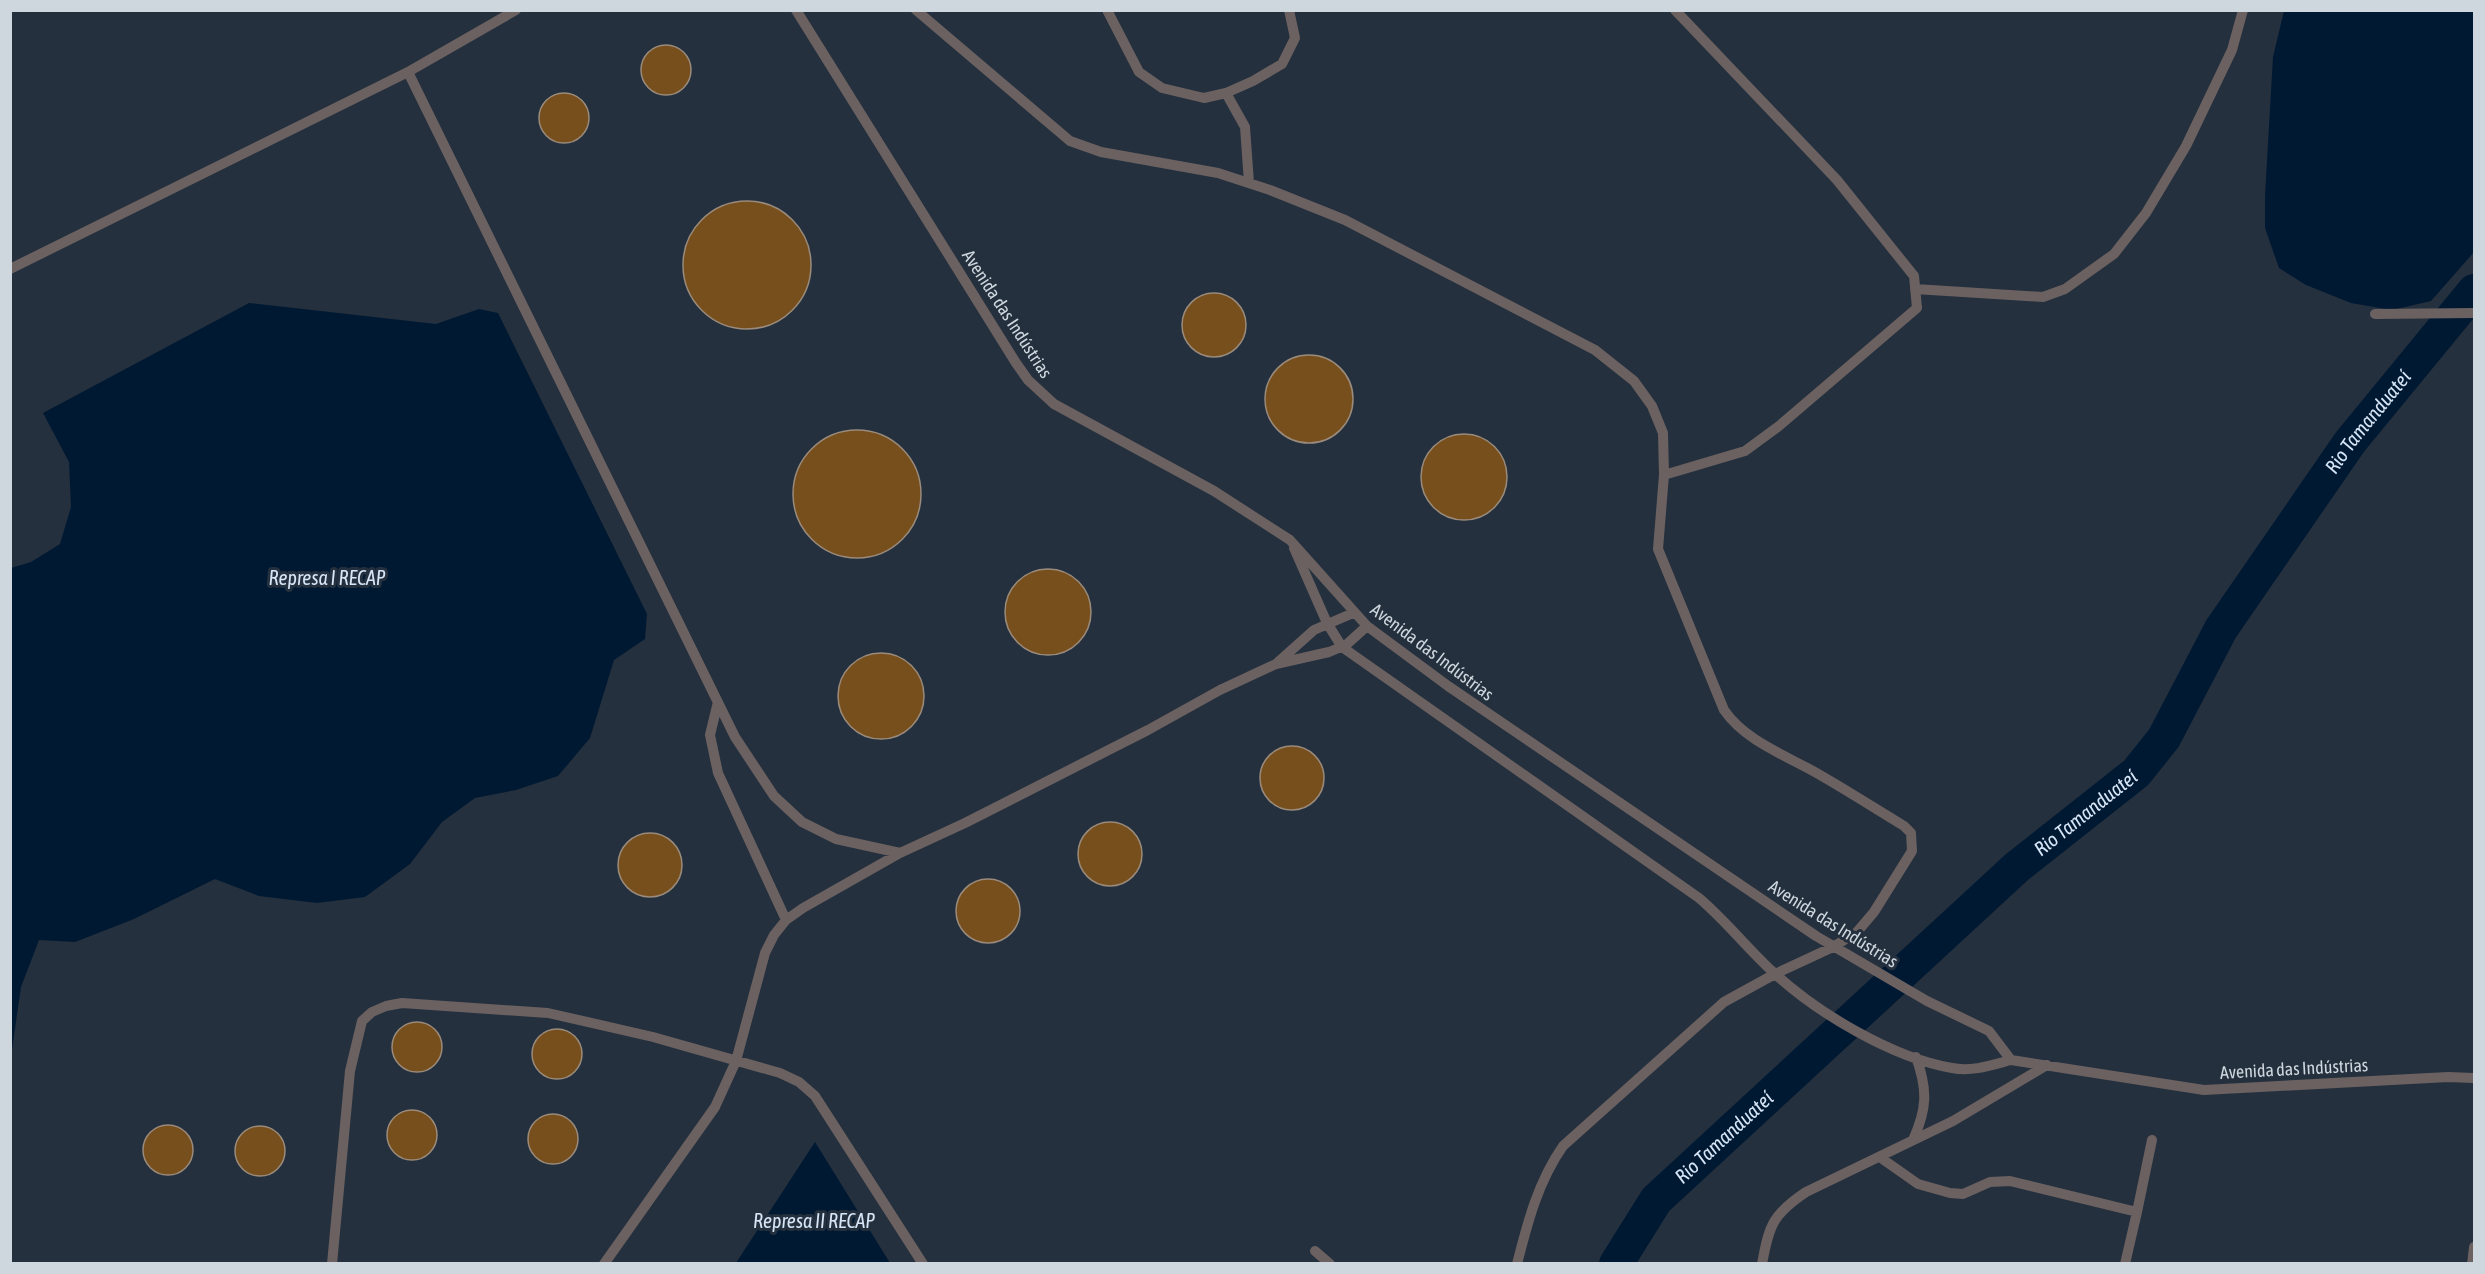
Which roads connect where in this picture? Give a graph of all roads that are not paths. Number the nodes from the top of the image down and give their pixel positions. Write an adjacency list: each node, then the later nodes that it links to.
1 (516, 10): 8 (lane)
2 (796, 10): 16 (lane, Avenida das Indústrias)
3 (915, 10): 10 (lane)
4 (1107, 10): 9 (lane)
5 (1289, 10): 9 (lane)
6 (1676, 10): 12 (lane)
7 (2243, 10): 12 (lane)
8 (408, 72): 11 (lane); 22 (lane)
9 (1226, 93): 10 (lane)
10 (1249, 183): 15 (lane)
11 (10, 269)
12 (1915, 289): 15 (lane)
13 (2473, 313): 14 (lane)
14 (2375, 314)
15 (1664, 475): 25 (lane)
16 (1290, 540): 17 (lane, Avenida das Indústrias); 18 (lane)
17 (1353, 613): 18 (lane); 19 (lane, Avenida das Indústrias)
18 (1327, 623): 20 (lane); 21 (lane)
19 (1367, 626): 20 (lane); 25 (lane, Avenida das Indústrias)
20 (1342, 647): 21 (lane); 26 (lane, Avenida das Indústrias)
21 (1276, 664): 23 (lane)
22 (718, 702): 23 (lane); 24 (lane)
23 (900, 853): 24 (lane)
24 (786, 920): 29 (lane)
25 (1833, 947): 26 (lane); 28 (lane, Avenida das Indústrias)
26 (1775, 974): 27 (lane, Avenida das Indústrias); 43 (lane)
27 (1916, 1058): 28 (lane, Avenida das Indústrias); 32 (lane)
28 (2011, 1059): 30 (lane, Avenida das Indústrias)
29 (736, 1061): 39 (lane); 40 (lane); 41 (lane)
30 (2047, 1065): 31 (lane, Avenida das Indústrias); 32 (lane)
31 (2475, 1078)
32 (1913, 1140): 34 (lane)
33 (2152, 1140): 35 (lane)
34 (1881, 1158): 35 (lane); 38 (lane)
35 (2138, 1212): 44 (lane)
36 (2475, 1247): 45 (lane)
37 (1315, 1251): 42 (lane)
38 (1763, 1259)
39 (332, 1263)
40 (604, 1263)
41 (923, 1263)
42 (1330, 1263)
43 (1517, 1263)
44 (2125, 1263)
45 (2472, 1263)

